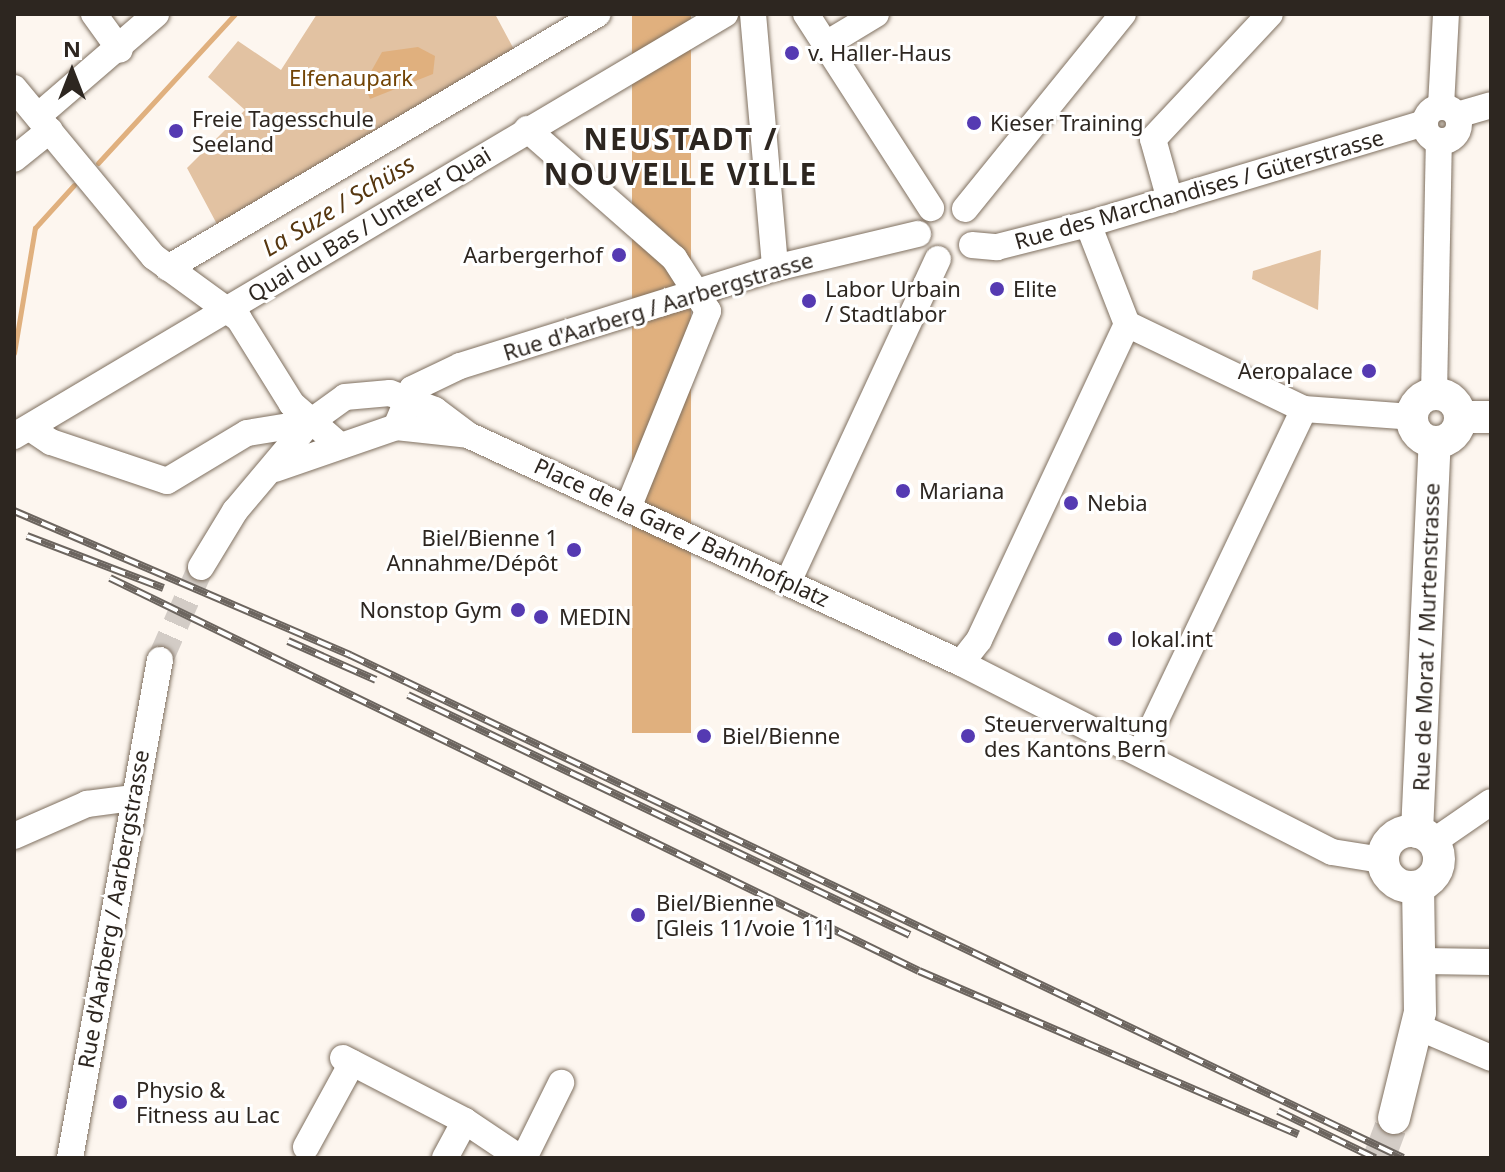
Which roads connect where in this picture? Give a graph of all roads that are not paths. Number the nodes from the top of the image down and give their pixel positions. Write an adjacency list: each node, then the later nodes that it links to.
1 (94, 14): 12 (street)
2 (156, 14): 12 (street)
3 (597, 14): 26 (street)
4 (725, 14): 17 (street, Quai du Bas / Unterer Quai)
5 (753, 14): 27 (street)
6 (806, 14): 11 (street)
7 (876, 14): 11 (street)
8 (1123, 14): 21 (street)
9 (1270, 14): 19 (street)
10 (1446, 14): 15 (street)
11 (828, 43): 20 (street)
12 (120, 50): 16 (street)
13 (14, 88): 16 (street)
14 (1491, 105): 15 (street, Rue des Marchandises / Güterstrasse)
15 (1440, 121): 19 (street, Rue des Marchandises / Güterstrasse); 32 (street)
16 (44, 123): 18 (street); 26 (street)
17 (527, 129): 28 (street); 29 (street, Quai du Bas / Unterer Quai)
18 (14, 159)
19 (1170, 200): 22 (street, Rue des Marchandises / Güterstrasse)
20 (931, 208): 21 (street); 23 (street)
21 (965, 209): 24 (street)
22 (1093, 218): 24 (street, Rue des Marchandises / Güterstrasse); 30 (street)
23 (918, 234): 25 (street); 27 (street, Rue d'Aarberg / Aarbergstrasse)
24 (972, 245): 25 (street)
25 (938, 259): 44 (street)
26 (183, 262): 29 (street)
27 (775, 268): 28 (street, Rue d'Aarberg / Aarbergstrasse)
28 (699, 291): 31 (street, Rue d'Aarberg / Aarbergstrasse); 42 (street)
29 (218, 306): 35 (street); 37 (street, Quai du Bas / Unterer Quai)
30 (1127, 324): 33 (street); 46 (street)
31 (406, 398): 35 (street); 36 (street); 38 (street)
32 (1423, 406): 33 (street); 34 (main road); 39 (main road)
33 (1304, 409): 47 (street)
34 (1475, 417): 39 (main road)
35 (309, 423): 37 (street); 40 (street); 41 (street)
36 (396, 427): 38 (street, Place de la Gare / Bahnhofplatz); 40 (street)
37 (22, 432)
38 (468, 435): 42 (street, Place de la Gare / Bahnhofplatz)
39 (1435, 442): 51 (main road, Rue de Morat / Murtenstrasse)
40 (338, 444): 41 (street)
41 (275, 469): 43 (street)
42 (629, 506): 44 (street, Place de la Gare / Bahnhofplatz)
43 (201, 567)
44 (788, 582): 46 (street, Place de la Gare / Bahnhofplatz)
45 (160, 660): 48 (street, Rue d'Aarberg / Aarbergstrasse)
46 (961, 663): 47 (street, Place de la Gare / Bahnhofplatz)
47 (1140, 753): 52 (street, Place de la Gare / Bahnhofplatz)
48 (132, 798): 50 (street); 62 (street, Rue d'Aarberg / Aarbergstrasse)
49 (1491, 802): 51 (street)
50 (14, 836)
51 (1425, 837): 52 (main road); 53 (main road)
52 (1382, 860): 53 (main road)
53 (1418, 887): 54 (main road)
54 (1423, 961): 55 (street); 56 (main road)
55 (1491, 962)
56 (1418, 1027): 57 (street); 59 (main road)
57 (1491, 1058)
58 (561, 1083): 64 (street)
59 (1394, 1118)
60 (465, 1121): 61 (street); 63 (street); 64 (street)
61 (308, 1149)
62 (70, 1158)
63 (445, 1158)
64 (522, 1158)

